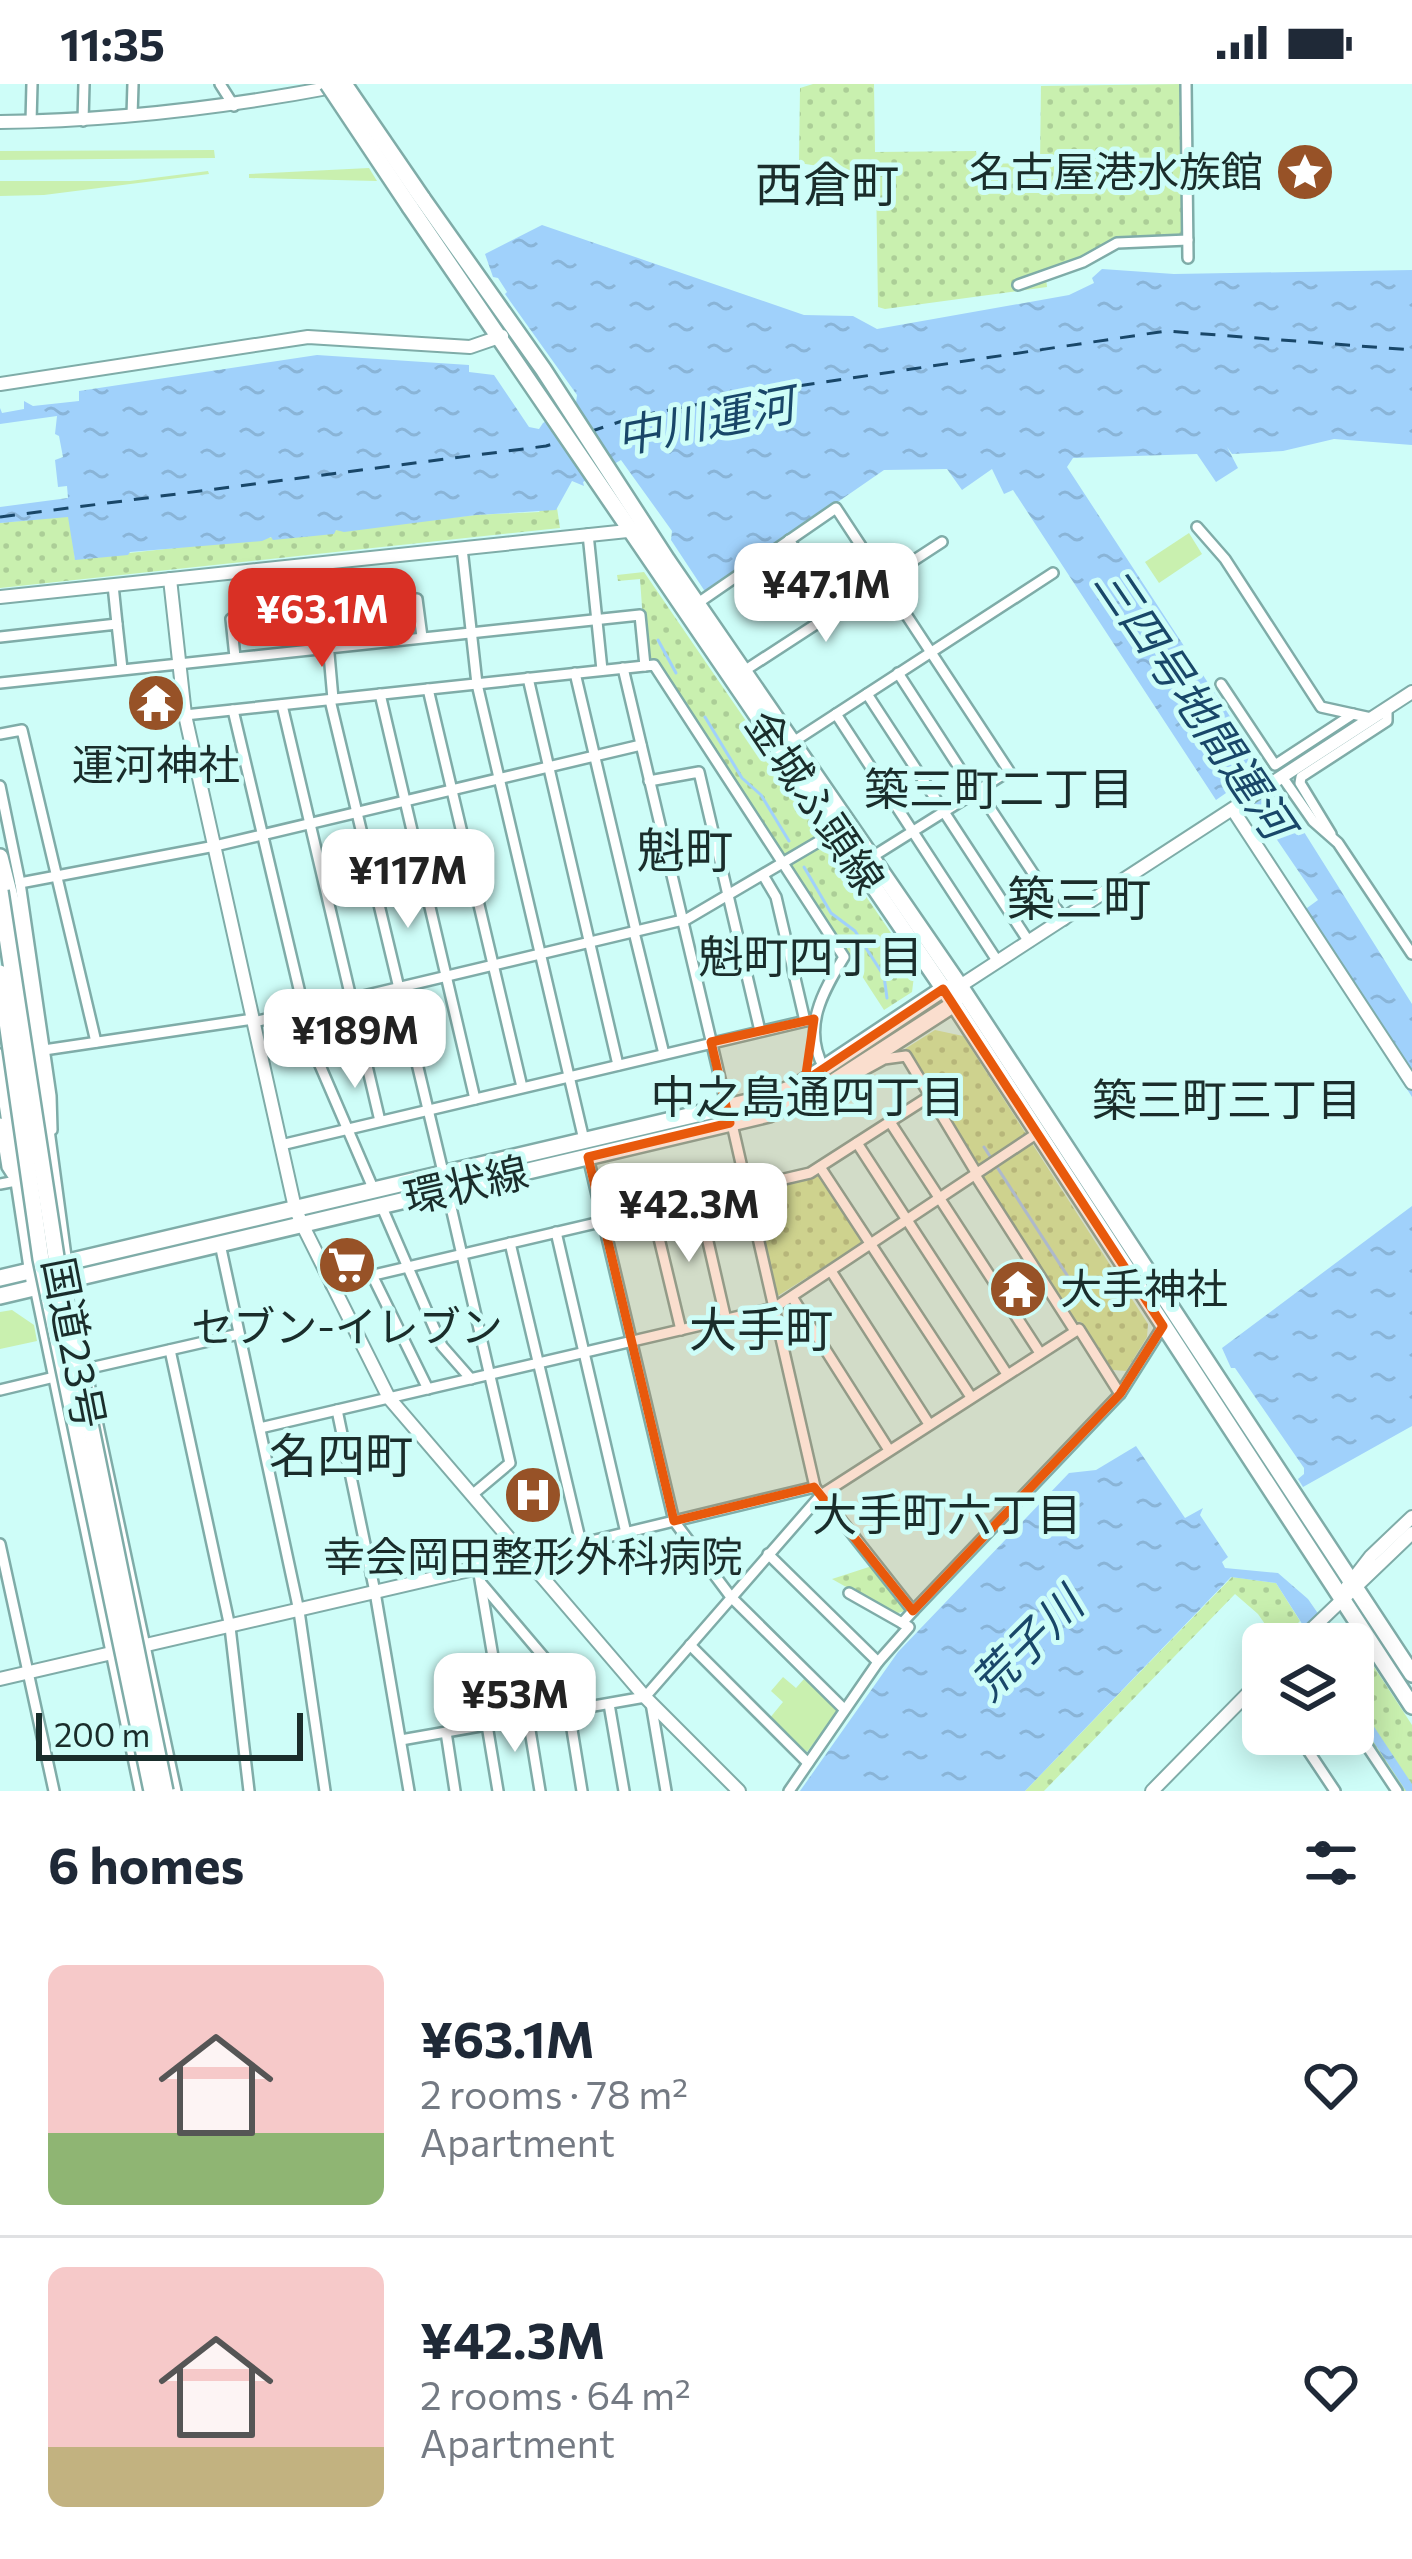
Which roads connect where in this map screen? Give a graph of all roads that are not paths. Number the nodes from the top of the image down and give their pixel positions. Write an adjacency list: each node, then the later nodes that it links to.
1 (32, 84): 14 (street)
2 (84, 84): 12 (street)
3 (133, 84): 11 (street)
4 (220, 84): 10 (street)
5 (265, 84): 9 (street)
6 (328, 84): 15 (main road, 金城ふ頭線, bridge)
7 (345, 84): 9 (street); 15 (main road, 金城ふ頭線, bridge)
8 (1186, 84): 16 (street)
9 (274, 98): 10 (street)
10 (234, 106): 11 (street)
11 (132, 116): 12 (street)
12 (83, 121): 14 (street)
13 (0, 122): 14 (street)
14 (32, 122)
15 (416, 203): 19 (main road, 金城ふ頭線)
16 (1188, 240): 17 (street); 18 (street)
17 (1188, 258)
18 (1018, 285)
19 (506, 333): 20 (street); 22 (main road, 金城ふ頭線)
20 (0, 384)
21 (1197, 527): 64 (street)
22 (638, 530): 23 (street); 32 (main road, 金城ふ頭線); 86 (main road, 金城ふ頭線)
23 (588, 534): 26 (street); 35 (street)
24 (789, 541): 29 (street); 32 (street); 34 (street)
25 (942, 542): 29 (street)
26 (462, 548): 28 (street); 37 (street)
27 (1053, 572): 41 (street)
28 (170, 579): 30 (street); 43 (street)
29 (884, 581): 34 (street); 41 (street)
30 (113, 585): 31 (street); 36 (street)
31 (0, 598)
32 (698, 603): 48 (main road, 金城ふ頭線)
33 (325, 609): 39 (street); 40 (street); 42 (street)
34 (838, 610): 48 (street)
35 (597, 619): 37 (street); 44 (street); 47 (street)
36 (117, 623): 38 (street); 46 (street)
37 (471, 632): 39 (street); 53 (street)
38 (0, 637)
39 (422, 637): 40 (street)
40 (328, 647): 42 (street); 59 (street)
41 (930, 652): 50 (street); 79 (street)
42 (236, 657): 43 (street)
43 (179, 663): 46 (street); 65 (street)
44 (645, 666): 45 (street); 71 (street)
45 (623, 668): 47 (street); 69 (street)
46 (122, 669): 52 (street)
47 (602, 670): 49 (street)
48 (744, 671): 68 (main road, 金城ふ頭線)
49 (575, 673): 51 (street); 70 (street)
50 (898, 673): 58 (street); 79 (street)
51 (528, 678): 53 (street); 72 (street)
52 (0, 683)
53 (477, 684): 55 (street); 74 (street)
54 (1221, 684): 64 (street)
55 (428, 689): 57 (street); 78 (street)
56 (1412, 692): 61 (street)
57 (380, 694): 59 (street); 80 (street)
58 (867, 694): 63 (street); 81 (street)
59 (331, 700): 60 (street); 83 (street)
60 (282, 705): 62 (street); 84 (street)
61 (1387, 709): 66 (street); 88 (street)
62 (233, 710): 65 (street); 87 (street)
63 (836, 714): 68 (street); 85 (street)
64 (1353, 714): 66 (street)
65 (184, 715): 89 (street)
66 (1372, 718): 75 (street)
67 (0, 734): 94 (street)
68 (793, 742): 91 (main road, 金城ふ頭線)
69 (641, 745): 70 (street); 76 (street)
70 (594, 756): 72 (street); 100 (street)
71 (716, 760): 73 (street); 92 (street)
72 (548, 767): 74 (street); 102 (street)
73 (699, 772): 76 (street); 97 (street)
74 (499, 778): 78 (street); 103 (street)
75 (1283, 778): 82 (street); 88 (street)
76 (650, 781): 98 (street)
77 (0, 786): 95 (street)
78 (452, 790): 80 (street); 106 (street)
79 (976, 791): 81 (street); 99 (street)
80 (405, 801): 83 (street); 108 (street)
81 (944, 811): 85 (street); 101 (street)
82 (1233, 811): 99 (street); 125 (street)
83 (356, 812): 84 (street); 109 (street)
84 (310, 823): 87 (street); 111 (street)
85 (913, 831): 91 (street); 105 (street)
86 (835, 832): 92 (street); 110 (main road, 金城ふ頭線)
87 (262, 834): 89 (street); 113 (street)
88 (1337, 843): 104 (street)
89 (215, 846): 94 (street); 115 (street)
90 (0, 857): 140 (main road)
91 (872, 857): 110 (main road, 金城ふ頭線)
92 (783, 863): 93 (street); 114 (street)
93 (763, 875): 97 (street); 114 (street)
94 (57, 877): 95 (street); 117 (street)
95 (20, 883): 119 (street)
96 (0, 892): 238 (main road, 国道23号, bridge)
97 (728, 896): 98 (street); 116 (street)
98 (682, 920): 100 (street); 118 (street)
99 (1064, 920): 101 (street)
100 (635, 932): 102 (street); 120 (street)
101 (1029, 942): 105 (street)
102 (590, 943): 103 (street); 122 (street)
103 (540, 954): 106 (street); 123 (street)
104 (1412, 954)
105 (998, 962): 110 (street)
106 (494, 965): 108 (street); 126 (street)
107 (0, 973): 237 (main road, 国道23号, bridge)
108 (446, 976): 109 (street); 128 (street)
109 (398, 988): 111 (street); 129 (street)
110 (952, 988): 112 (main road); 124 (main road, 環状線); 134 (main road, 金城ふ頭線)
111 (351, 999): 113 (street); 131 (street)
112 (954, 1004): 124 (main road, 環状線); 134 (main road, 金城ふ頭線)
113 (301, 1011): 115 (street); 135 (street)
114 (810, 1020): 116 (street); 124 (street)
115 (254, 1021): 117 (street); 137 (street)
116 (760, 1031): 118 (street)
117 (96, 1042): 119 (street)
118 (711, 1042): 120 (street); 130 (street)
119 (44, 1050): 140 (street)
120 (664, 1054): 122 (street)
121 (0, 1057): 143 (main road)
122 (618, 1065): 123 (street)
123 (569, 1076): 126 (street); 138 (street)
124 (825, 1077): 127 (street); 130 (main road, 環状線)
125 (1412, 1082)
126 (522, 1088): 128 (street)
127 (930, 1096): 132 (street); 141 (street)
128 (475, 1099): 129 (street)
129 (428, 1110): 131 (street); 142 (street)
130 (729, 1115): 138 (main road, 環状線); 144 (street)
131 (380, 1121): 135 (street)
132 (890, 1122): 136 (street); 147 (street)
133 (0, 1123): 143 (street)
134 (1044, 1128): 141 (street); 169 (main road, 金城ふ頭線); 203 (main road, 金城ふ頭線)
135 (347, 1129): 137 (street); 145 (street)
136 (857, 1143): 139 (street); 151 (street)
137 (281, 1144): 150 (street)
138 (586, 1148): 142 (main road, 環状線); 152 (street)
139 (820, 1167): 144 (street); 156 (street)
140 (53, 1171): 159 (main road)
141 (979, 1173): 147 (street); 171 (street)
142 (445, 1181): 145 (main road, 環状線); 148 (main road, 環状線); 157 (street)
143 (8, 1182): 163 (main road)
144 (746, 1187): 146 (street); 167 (street)
145 (373, 1189): 150 (main road, 環状線)
146 (698, 1198): 149 (street); 168 (street)
147 (939, 1199): 151 (street); 176 (street)
148 (381, 1205): 150 (main road, 環状線); 158 (street)
149 (652, 1209): 152 (street); 170 (street)
150 (298, 1216): 155 (main road, 環状線); 159 (main road, 環状線); 164 (street)
151 (907, 1220): 156 (street); 179 (street)
152 (603, 1221): 153 (street); 173 (street)
153 (556, 1232): 154 (street); 175 (street)
154 (510, 1243): 157 (street); 177 (street)
155 (220, 1244): 159 (main road, 環状線); 172 (street)
156 (871, 1244): 160 (street); 186 (street)
157 (462, 1254): 158 (street); 180 (street)
158 (407, 1267): 161 (street); 182 (street)
159 (66, 1270): 163 (main road, 環状線); 178 (street)
160 (830, 1271): 166 (street); 189 (street)
161 (372, 1275): 164 (street); 183 (street)
162 (0, 1278): 163 (main road, 環状線)
163 (32, 1280): 165 (main road, 環状線); 181 (street)
164 (332, 1285): 187 (street)
165 (0, 1296)
166 (791, 1297): 167 (street); 191 (street)
167 (774, 1308): 168 (street); 192 (street)
168 (726, 1320): 170 (street)
169 (1163, 1326): 185 (street); 207 (main road, 金城ふ頭線)
170 (681, 1330): 173 (street)
171 (1075, 1331): 176 (street); 185 (street)
172 (239, 1334): 174 (street); 190 (street)
173 (632, 1342): 175 (street); 195 (street)
174 (170, 1350): 178 (street); 212 (street)
175 (584, 1353): 177 (street); 196 (street)
176 (1040, 1353): 179 (street)
177 (539, 1364): 180 (street); 199 (street)
178 (86, 1369): 214 (street)
179 (1007, 1374): 186 (street)
180 (490, 1375): 182 (street); 193 (street)
181 (54, 1377): 184 (street); 215 (street)
182 (471, 1379): 183 (street)
183 (428, 1389): 187 (street)
184 (0, 1390)
185 (1120, 1394): 209 (street)
186 (971, 1397): 189 (street)
187 (389, 1398): 188 (street); 193 (street)
188 (337, 1410): 190 (street); 204 (street)
189 (929, 1424): 191 (street)
190 (260, 1429): 208 (street)
191 (889, 1450): 192 (street)
192 (818, 1491): 195 (street); 200 (street); 209 (street)
193 (472, 1495): 201 (street)
194 (1412, 1517): 203 (street)
195 (674, 1521): 196 (street); 206 (street)
196 (626, 1533): 199 (street)
197 (1412, 1533): 203 (street)
198 (0, 1544): 217 (street)
199 (581, 1544): 201 (street)
200 (769, 1554): 206 (street); 216 (street)
201 (525, 1557): 202 (street); 220 (street)
202 (479, 1575): 204 (street); 224 (street); 228 (street)
203 (1354, 1584): 207 (street); 218 (main road, 金城ふ頭線)
204 (375, 1592): 208 (street); 231 (street)
205 (849, 1593): 210 (street)
206 (731, 1597): 213 (street); 225 (street)
207 (1341, 1599): 211 (street); 223 (main road, 金城ふ頭線)
208 (299, 1611): 212 (street); 241 (street)
209 (913, 1611): 210 (street)
210 (902, 1623): 216 (street)
211 (1317, 1623)
212 (230, 1627): 214 (street); 240 (street)
213 (690, 1645): 220 (street); 234 (street)
214 (146, 1647): 215 (street); 239 (street)
215 (112, 1653): 217 (street); 236 (street)
216 (878, 1662): 225 (street)
217 (28, 1673): 219 (street); 235 (street)
218 (1412, 1674)
219 (0, 1679)
220 (648, 1700): 222 (street); 248 (street); 249 (street)
221 (1242, 1700): 251 (street)
222 (609, 1704): 224 (street); 247 (street)
223 (1412, 1706)
224 (587, 1708): 226 (street)
225 (844, 1709): 234 (street)
226 (569, 1711): 227 (street); 246 (street)
227 (528, 1718): 228 (street); 245 (street)
228 (504, 1722): 229 (street)
229 (487, 1725): 230 (street); 244 (street)
230 (446, 1732): 231 (street); 243 (street)
231 (401, 1740): 242 (street)
232 (1311, 1755): 252 (street)
233 (1373, 1755): 253 (street)
234 (808, 1762): 250 (street)
235 (53, 1791)
236 (140, 1791)
237 (152, 1791)
238 (165, 1791)
239 (176, 1791)
240 (248, 1791)
241 (325, 1791)
242 (410, 1791)
243 (455, 1791)
244 (498, 1791)
245 (540, 1791)
246 (582, 1791)
247 (624, 1791)
248 (666, 1791)
249 (739, 1791)
250 (789, 1791)
251 (1151, 1791)
252 (1335, 1791)
253 (1397, 1791)

